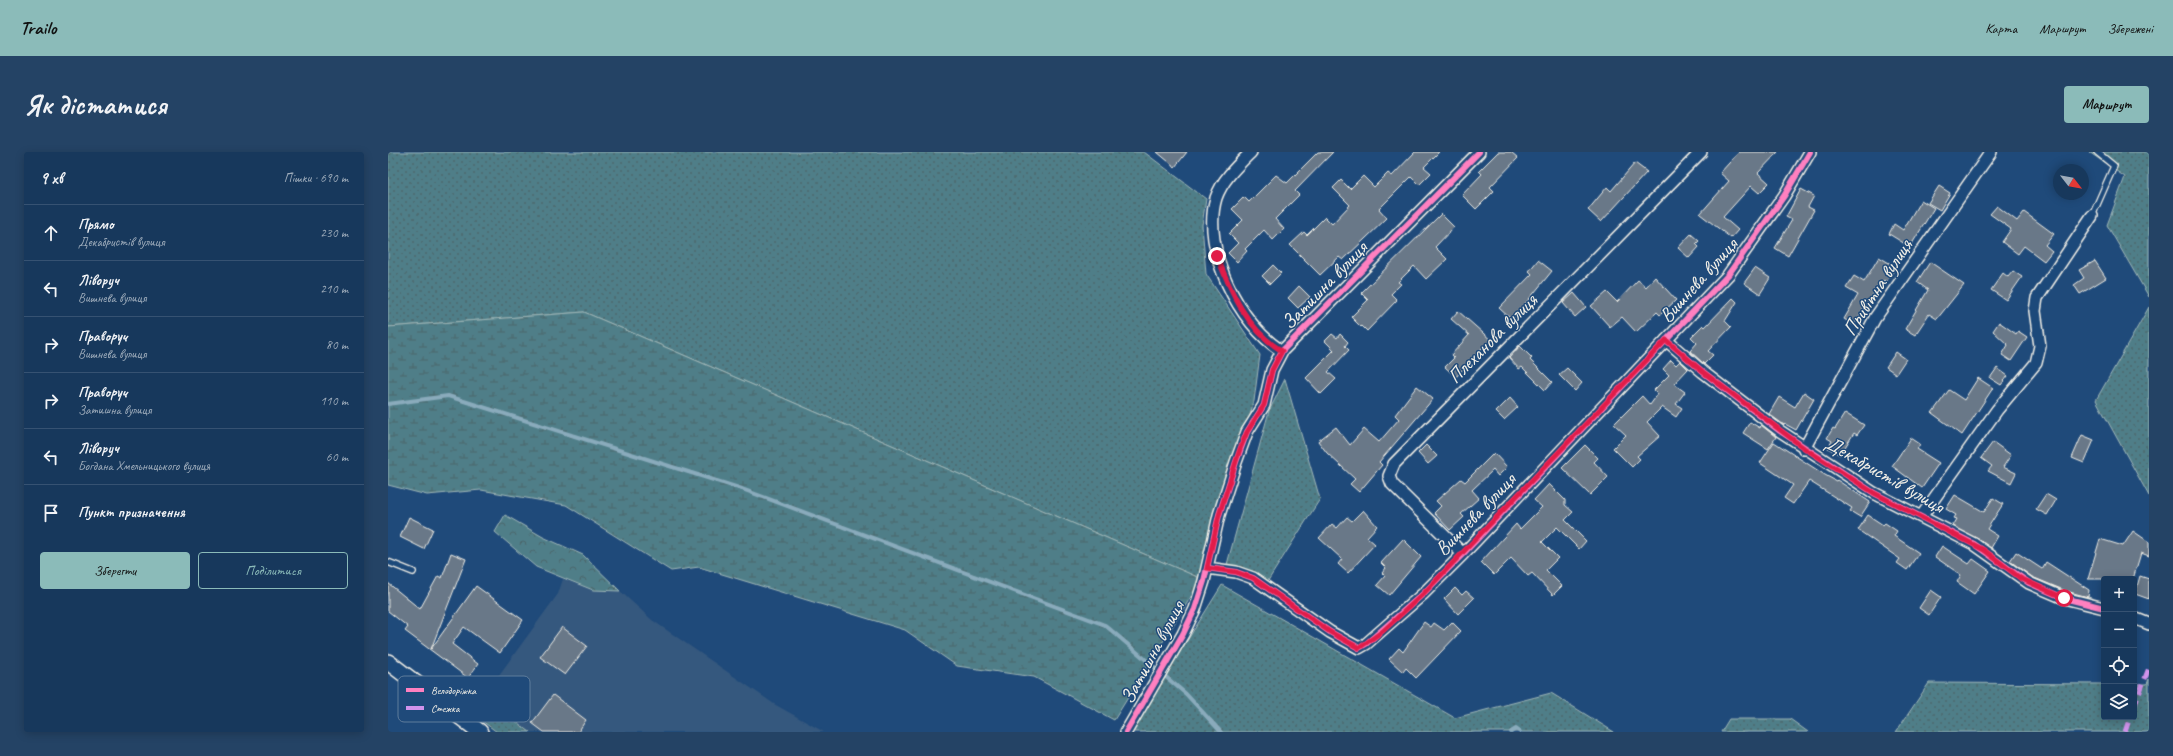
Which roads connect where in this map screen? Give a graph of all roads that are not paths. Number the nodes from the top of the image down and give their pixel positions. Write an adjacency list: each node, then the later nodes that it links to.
1 (1251, 152): 9 (street)
2 (1479, 152): 9 (street, Затишна вулиця)
3 (1701, 152): 12 (street, Плеханова вулиця)
4 (1810, 152): 8 (street, Вишнева вулиця)
5 (1991, 152): 10 (street, Привітна вулиця)
6 (2098, 152): 7 (lane)
7 (2092, 216): 11 (street)
8 (1666, 340): 10 (street, Декабристів вулиця); 12 (street, Вишнева вулиця)
9 (1282, 351): 14 (street, Затишна вулиця)
10 (1804, 448): 11 (street, Декабристів вулиця)
11 (1921, 517): 16 (street, Декабристів вулиця)
12 (1463, 554): 14 (street, Вишнева вулиця)
13 (388, 562): 15 (lane)
14 (1207, 568): 23 (street, Затишна вулиця)
15 (413, 572)
16 (2101, 607)
17 (2137, 619): 18 (street)
18 (2149, 624)
19 (388, 662): 20 (street)
20 (406, 676)
21 (467, 722): 22 (street)
22 (480, 732)
23 (1126, 732)

